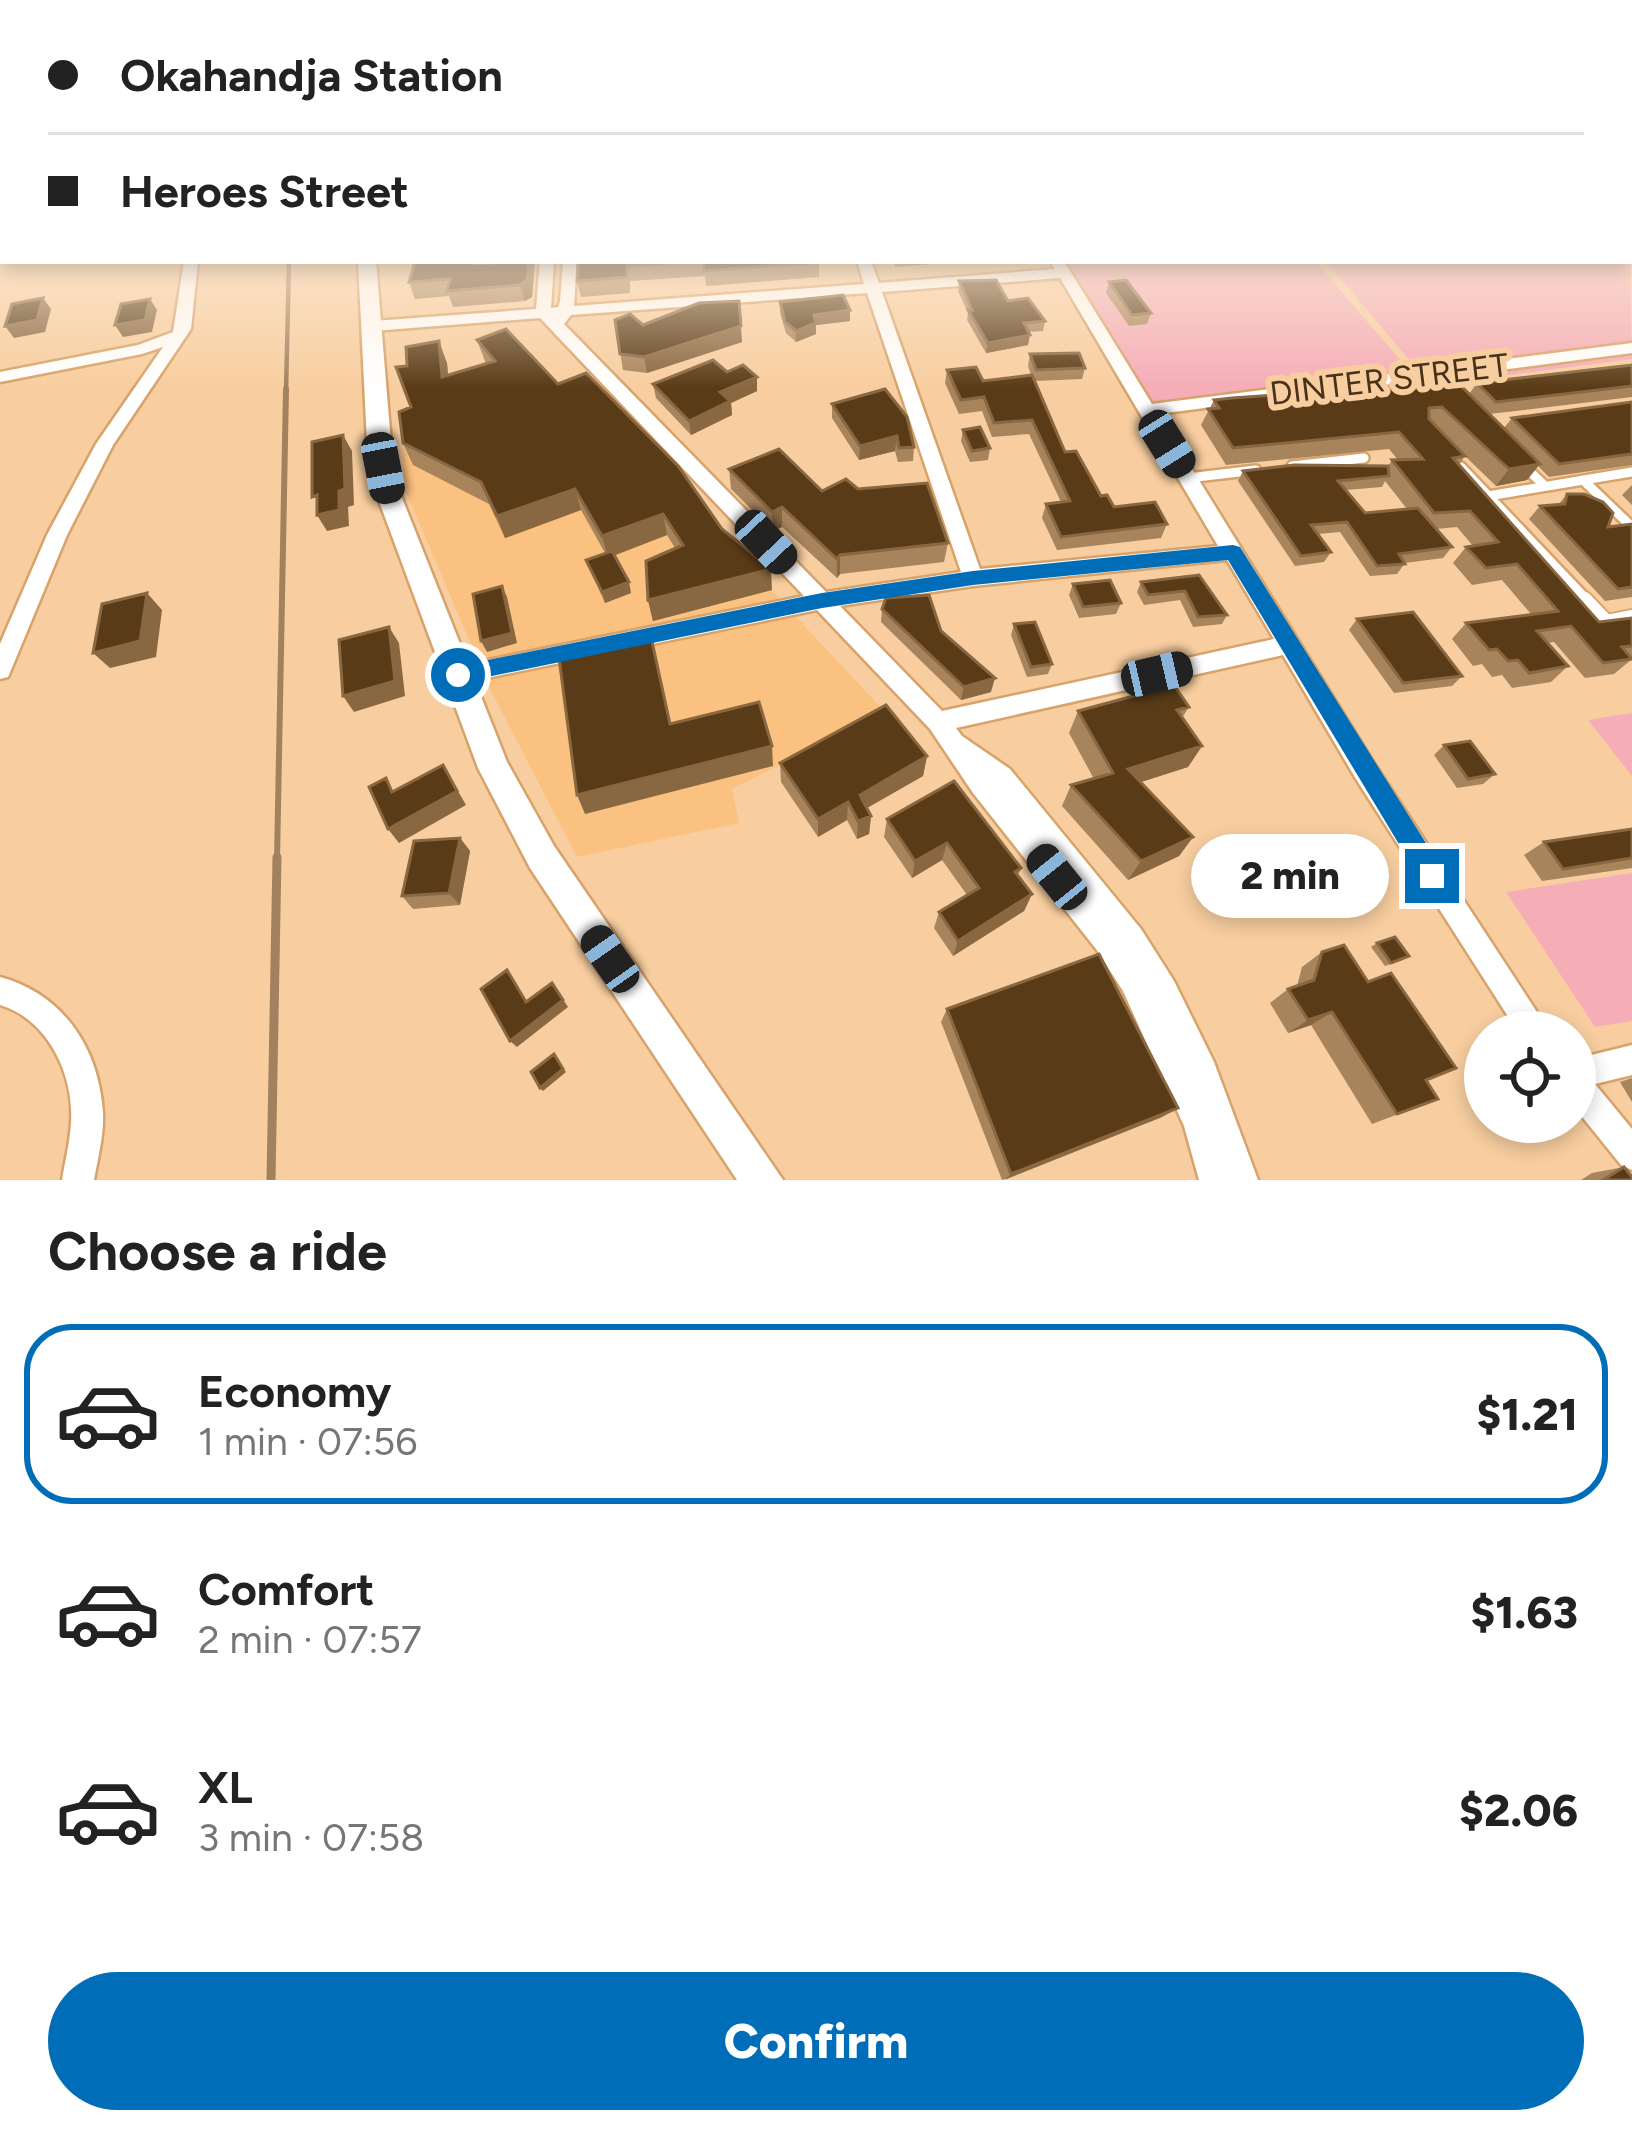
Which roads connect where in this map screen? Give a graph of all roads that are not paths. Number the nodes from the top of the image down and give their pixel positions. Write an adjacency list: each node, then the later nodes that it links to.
1 (190, 278): 11 (street)
2 (369, 278): 10 (main road)
3 (550, 278): 9 (street)
4 (566, 278): 9 (street)
5 (869, 278): 8 (street)
6 (961, 278): 8 (street)
7 (1068, 278): 16 (street)
8 (872, 288): 9 (street); 27 (street)
9 (556, 316): 10 (street); 28 (street)
10 (374, 326): 32 (main road)
11 (176, 336): 14 (street); 31 (street)
12 (1632, 347): 13 (street, DINTER STREET)
13 (1434, 374): 15 (lane); 16 (street, DINTER STREET)
14 (0, 377)
15 (1450, 390)
16 (1146, 410): 21 (street)
17 (1514, 455): 23 (lane)
18 (1364, 458): 21 (lane)
19 (1457, 463): 24 (lane)
20 (1632, 472): 22 (lane)
21 (1188, 478): 26 (street)
22 (1582, 480): 23 (lane); 25 (lane)
23 (1545, 486): 24 (lane)
24 (1488, 496): 29 (lane)
25 (1632, 527)
26 (1233, 552): 27 (street); 30 (street)
27 (973, 578): 28 (street)
28 (822, 601): 32 (street); 33 (street)
29 (1632, 616)
30 (1289, 645): 33 (street); 35 (street)
31 (0, 670)
32 (458, 675): 41 (main road)
33 (946, 732): 42 (street); 43 (street)
34 (0, 991): 40 (street)
35 (1522, 1011)
36 (1632, 1060): 37 (street)
37 (1596, 1069)
38 (1596, 1110): 39 (street)
39 (1632, 1154)
40 (78, 1180)
41 (762, 1180)
42 (1215, 1180)
43 (1242, 1180)

